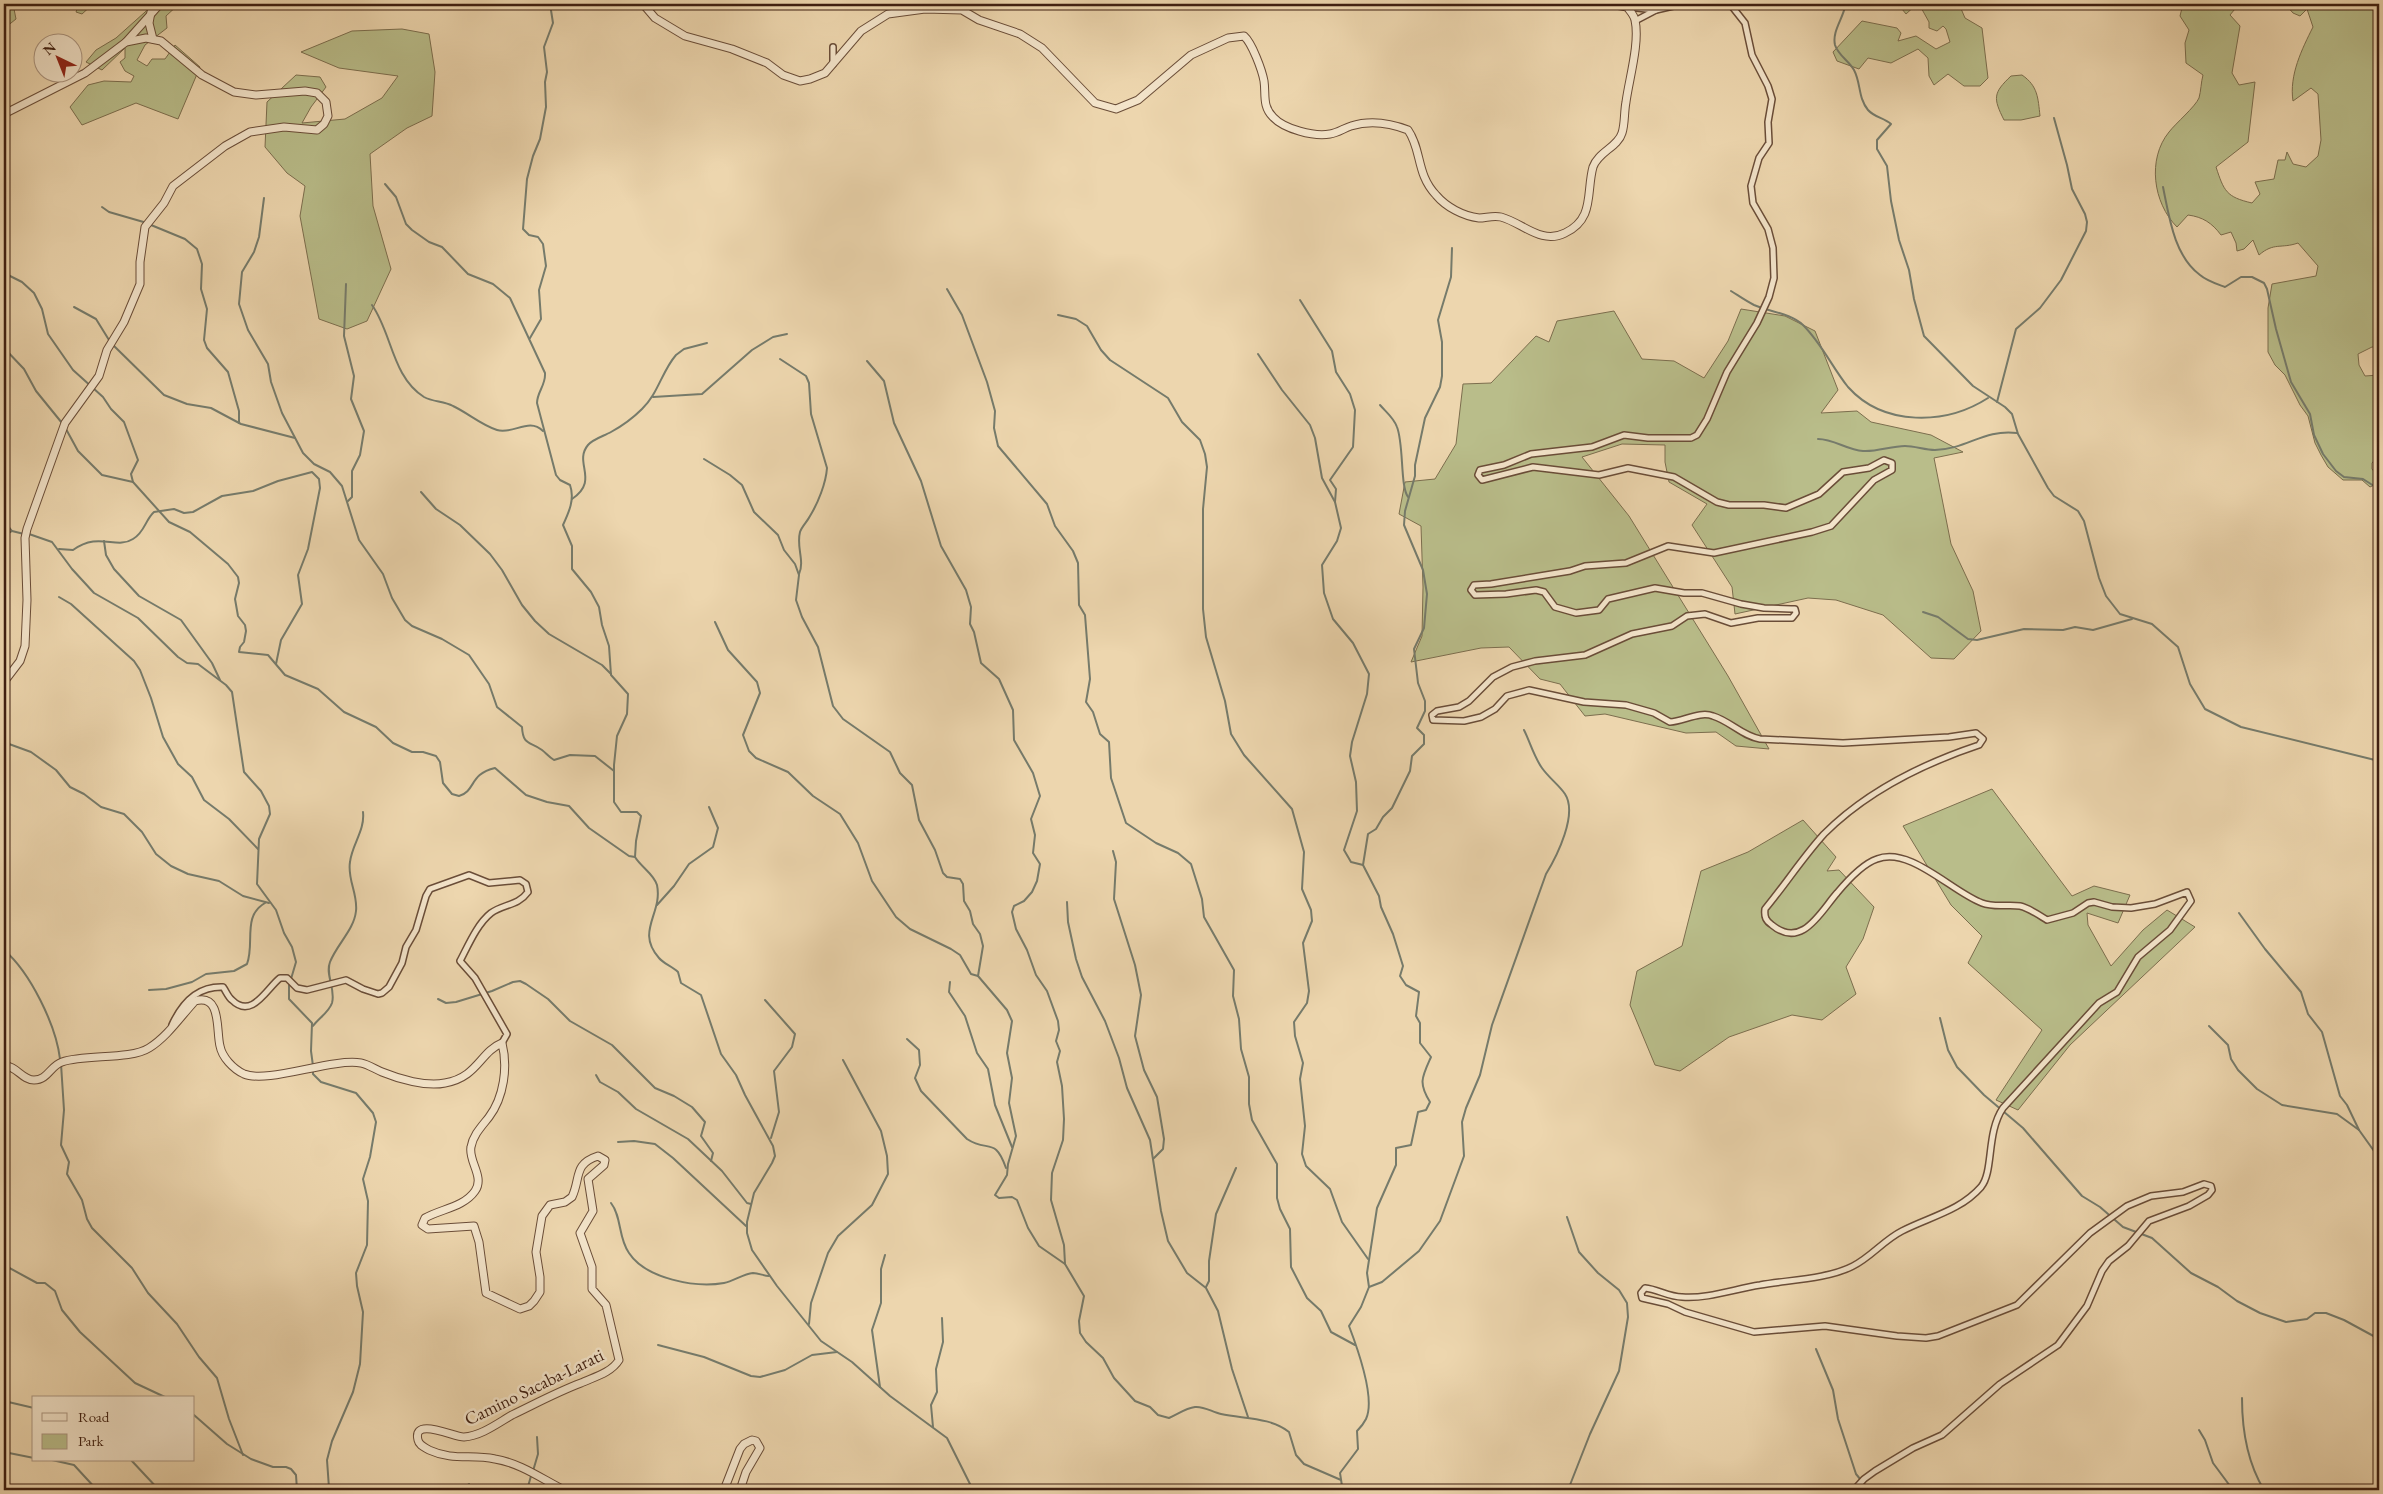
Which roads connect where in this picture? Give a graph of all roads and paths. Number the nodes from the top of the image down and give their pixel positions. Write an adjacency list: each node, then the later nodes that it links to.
1 (160, 4): 8 (street)
2 (642, 4): 13 (street)
3 (1610, 4): 6 (street)
4 (1682, 4): 7 (street)
5 (1730, 4): 26 (street)
6 (1627, 7): 7 (street); 9 (street)
7 (1656, 10): 9 (street)
8 (151, 12): 10 (street); 11 (street)
9 (1635, 20): 13 (street)
10 (153, 39): 11 (street); 15 (street)
11 (126, 42): 14 (street)
12 (833, 47): 13 (street)
13 (832, 64)
14 (4, 114)
15 (4, 682)
16 (172, 1026): 17 (street); 17 (street); 18 (street)
17 (502, 1043): 21 (street, Camino Sacaba-Larati)
18 (4, 1066)
19 (324, 1490): 20 (street)
20 (332, 1490)
21 (564, 1490)
22 (654, 1490): 23 (street)
23 (667, 1490)
24 (724, 1490): 25 (street)
25 (740, 1490)
26 (1854, 1490)

